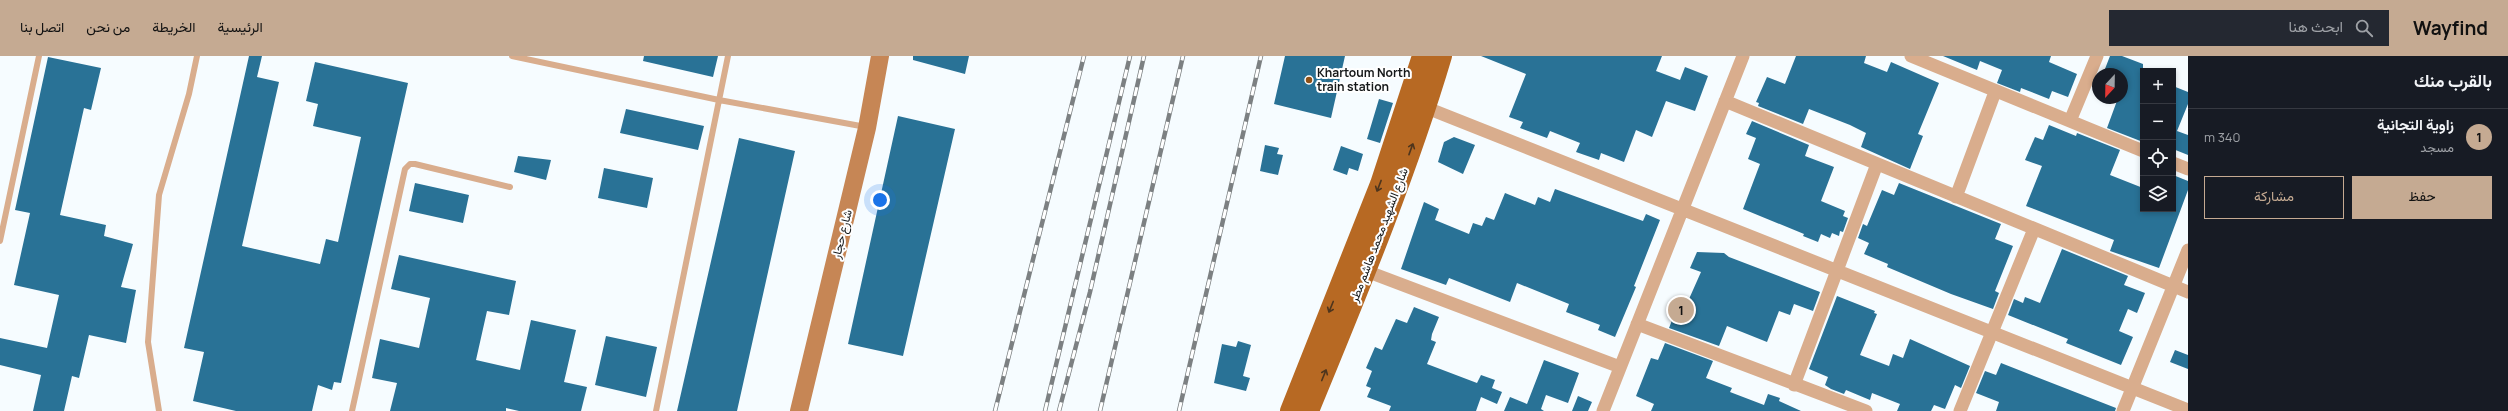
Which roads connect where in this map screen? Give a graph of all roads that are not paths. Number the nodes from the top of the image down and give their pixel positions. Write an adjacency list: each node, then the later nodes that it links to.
1 (39, 56): 25 (lane)
2 (197, 56): 37 (lane)
3 (512, 56): 12 (lane)
4 (728, 56): 12 (lane)
5 (880, 56): 16 (street, شارع حجار)
6 (1422, 56): 41 (main road, شارع الشهيد محمد هاشم مطر, one-way to 41)
7 (1442, 56): 14 (main road, شارع الشهيد محمد هاشم مطر)
8 (1743, 56): 13 (street)
9 (1912, 56): 11 (street)
10 (2097, 56): 15 (street)
11 (1995, 92): 15 (street); 22 (street)
12 (719, 100): 16 (lane); 39 (lane)
13 (1725, 101): 18 (street); 23 (street)
14 (1427, 108): 23 (street); 27 (main road, شارع الشهيد محمد هاشم مطر, one-way to 14)
15 (2070, 121): 17 (street)
16 (867, 128): 40 (street, شارع حجار)
17 (2140, 150)
18 (1877, 164): 22 (street); 28 (street)
19 (2176, 164): 20 (street)
20 (2188, 169)
21 (510, 188): 38 (lane)
22 (1956, 197): 24 (street)
23 (1683, 208): 28 (street); 31 (street)
24 (2034, 229): 29 (street); 32 (street)
25 (0, 241)
26 (2188, 250): 29 (street)
27 (1366, 270): 33 (street); 42 (main road, شارع الشهيد محمد هاشم مطر, one-way to 27)
28 (1836, 270): 32 (street); 34 (street)
29 (2174, 287): 30 (street); 35 (street)
30 (2188, 292)
31 (1637, 324): 33 (street); 34 (street)
32 (1991, 333): 35 (street); 45 (street)
33 (1620, 367): 43 (street)
34 (1794, 385): 44 (street)
35 (2132, 388): 36 (street); 46 (street)
36 (2188, 410)
37 (159, 411)
38 (352, 411)
39 (656, 411)
40 (799, 411)
41 (1290, 411)
42 (1309, 411)
43 (1603, 411)
44 (1866, 411)
45 (1960, 411)
46 (2123, 411)

